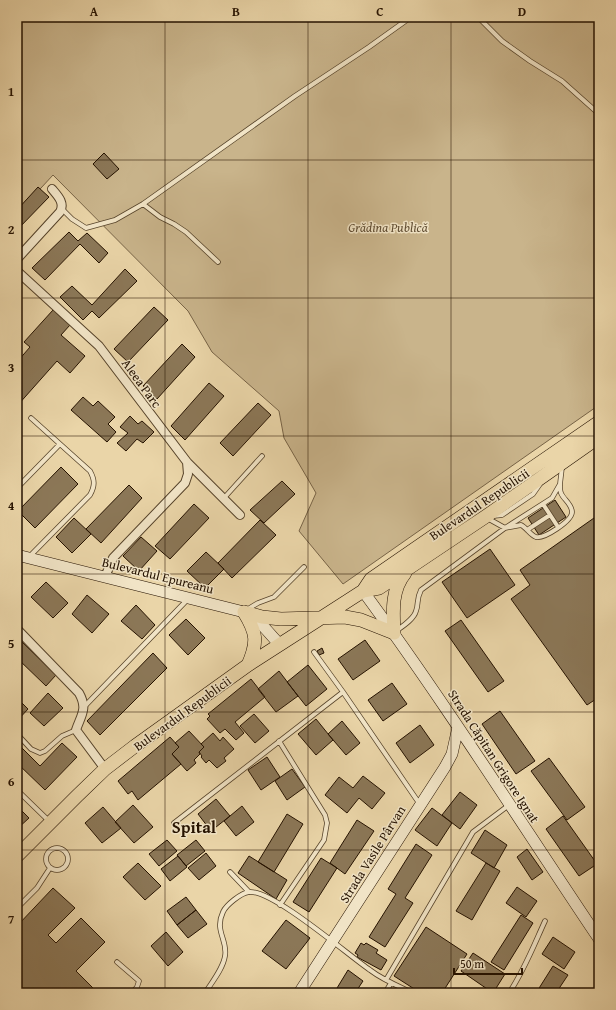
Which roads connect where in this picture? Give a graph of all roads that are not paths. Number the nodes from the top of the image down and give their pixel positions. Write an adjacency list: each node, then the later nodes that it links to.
1 (411, 17): 5 (lane)
2 (478, 17): 3 (lane)
3 (599, 114)
4 (52, 189): 6 (street)
5 (143, 204): 6 (lane); 8 (lane)
6 (62, 209): 7 (street)
7 (17, 259)
8 (218, 262)
9 (17, 272): 15 (street, Aleea Parc)
10 (31, 418): 13 (lane)
11 (599, 422): 32 (main road, Bulevardul Republicii)
12 (599, 437): 16 (main road, Bulevardul Republicii)
13 (59, 445): 18 (lane); 28 (lane)
14 (262, 456): 19 (lane)
15 (187, 462): 19 (street, Aleea Parc); 31 (street)
16 (562, 463): 17 (lane); 23 (main road, Bulevardul Republicii)
17 (560, 484): 20 (lane); 24 (lane)
18 (17, 488)
19 (224, 498): 21 (street, Aleea Parc)
20 (543, 504): 22 (lane); 25 (lane)
21 (240, 514)
22 (550, 515): 24 (lane); 26 (lane)
23 (485, 517): 25 (lane); 30 (main road, Bulevardul Republicii)
24 (558, 527): 26 (lane)
25 (505, 528): 26 (lane); 37 (lane)
26 (528, 530)
27 (17, 555): 28 (main road, Bulevardul Epureanu)
28 (29, 557): 31 (main road, Bulevardul Epureanu)
29 (304, 567): 34 (lane)
30 (408, 568): 32 (main road, Bulevardul Republicii); 37 (main road)
31 (105, 577): 33 (main road, Bulevardul Epureanu)
32 (363, 590): 35 (main road, Bulevardul Republicii); 37 (main road, Strada Căpitan Grigore Ignat)
33 (189, 598): 34 (main road, Bulevardul Epureanu); 42 (lane)
34 (244, 612): 35 (main road); 38 (main road, Bulevardul Epureanu); 40 (main road)
35 (322, 617): 37 (main road); 38 (main road, Bulevardul Republicii)
36 (17, 629): 42 (street)
37 (394, 633): 43 (main road, Strada Căpitan Grigore Ignat)
38 (280, 645): 40 (main road, Bulevardul Republicii)
39 (314, 652): 41 (lane)
40 (248, 665): 47 (main road, Bulevardul Republicii)
41 (343, 692): 46 (lane); 49 (lane)
42 (84, 707): 44 (street)
43 (458, 726): 49 (main road, Strada Vasile Pârvan); 50 (main road, Strada Căpitan Grigore Ignat)
44 (76, 730): 45 (lane); 47 (street)
45 (17, 734)
46 (279, 741): 52 (lane); 57 (lane)
47 (105, 769): 51 (main road, Bulevardul Republicii)
48 (17, 790): 51 (lane)
49 (420, 804): 61 (main road, Strada Vasile Pârvan)
50 (509, 805): 60 (main road, Strada Căpitan Grigore Ignat); 63 (lane)
51 (50, 822): 53 (main road, Bulevardul Republicii)
52 (174, 823)
53 (17, 856)
54 (50, 868): 54 (lane); 58 (lane)
55 (230, 872): 56 (lane)
56 (249, 892): 57 (lane); 66 (lane)
57 (280, 905): 61 (lane)
58 (17, 908)
59 (546, 921): 70 (lane)
60 (599, 939)
61 (332, 942): 63 (lane); 67 (main road, Strada Vasile Pârvan)
62 (117, 962): 65 (lane)
63 (386, 980): 64 (lane)
64 (391, 983): 68 (lane); 69 (lane)
65 (132, 993)
66 (205, 993)
67 (298, 993)
68 (385, 993)
69 (413, 993)
70 (509, 993)

